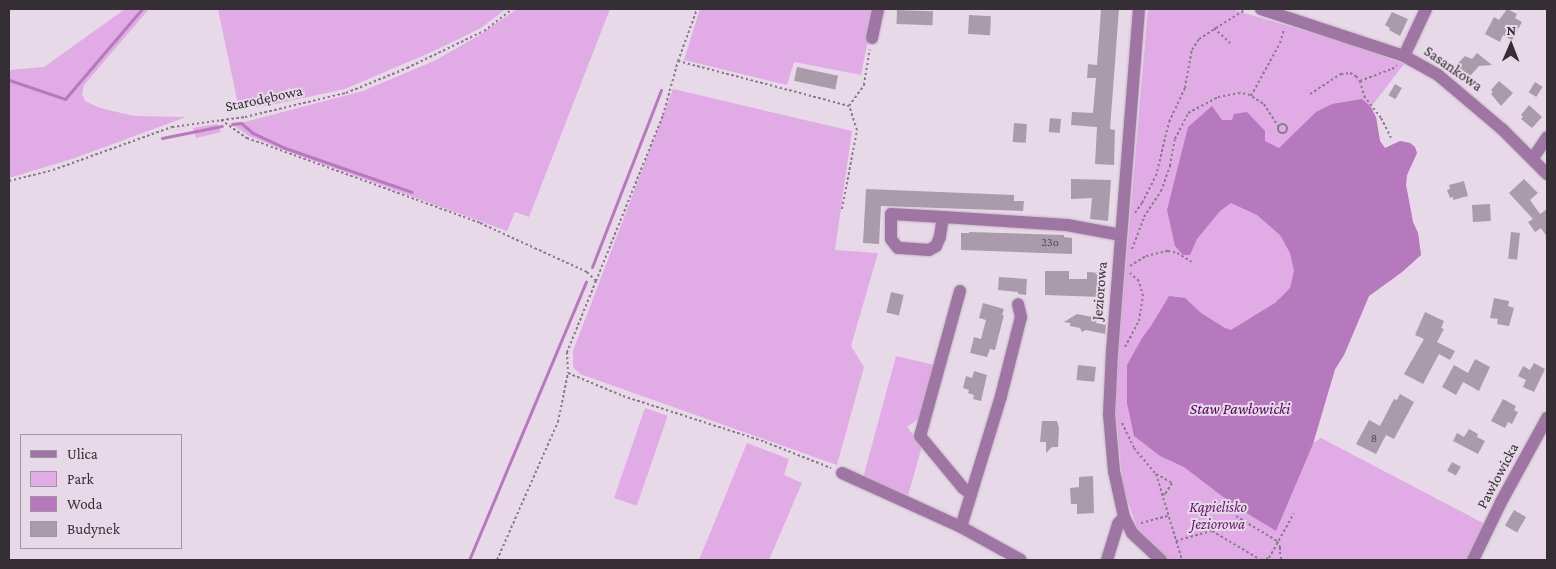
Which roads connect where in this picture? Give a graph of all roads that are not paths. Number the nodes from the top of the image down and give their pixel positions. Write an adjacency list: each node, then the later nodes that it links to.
1 (878, 9): 6 (street)
2 (1139, 9): 12 (street, Jeziorowa)
3 (1261, 9): 5 (street, Sasankowa)
4 (1426, 9): 7 (street)
5 (1279, 13): 7 (street, Sasankowa)
6 (872, 38)
7 (1404, 56): 9 (street, Sasankowa)
8 (1547, 137): 9 (street)
9 (1533, 158): 10 (street, Sasankowa)
10 (1547, 174)
11 (943, 217): 11 (street); 12 (street)
12 (1121, 235): 18 (street, Jeziorowa)
13 (960, 291): 17 (street)
14 (1018, 304): 17 (street)
15 (1547, 418): 20 (street, Pawłowicka)
16 (842, 473): 19 (street)
17 (971, 494): 19 (street)
18 (1127, 522): 22 (street); 23 (street, Jeziorowa)
19 (961, 527): 21 (street)
20 (1476, 556)
21 (1021, 560)
22 (1108, 560)
23 (1161, 560)

